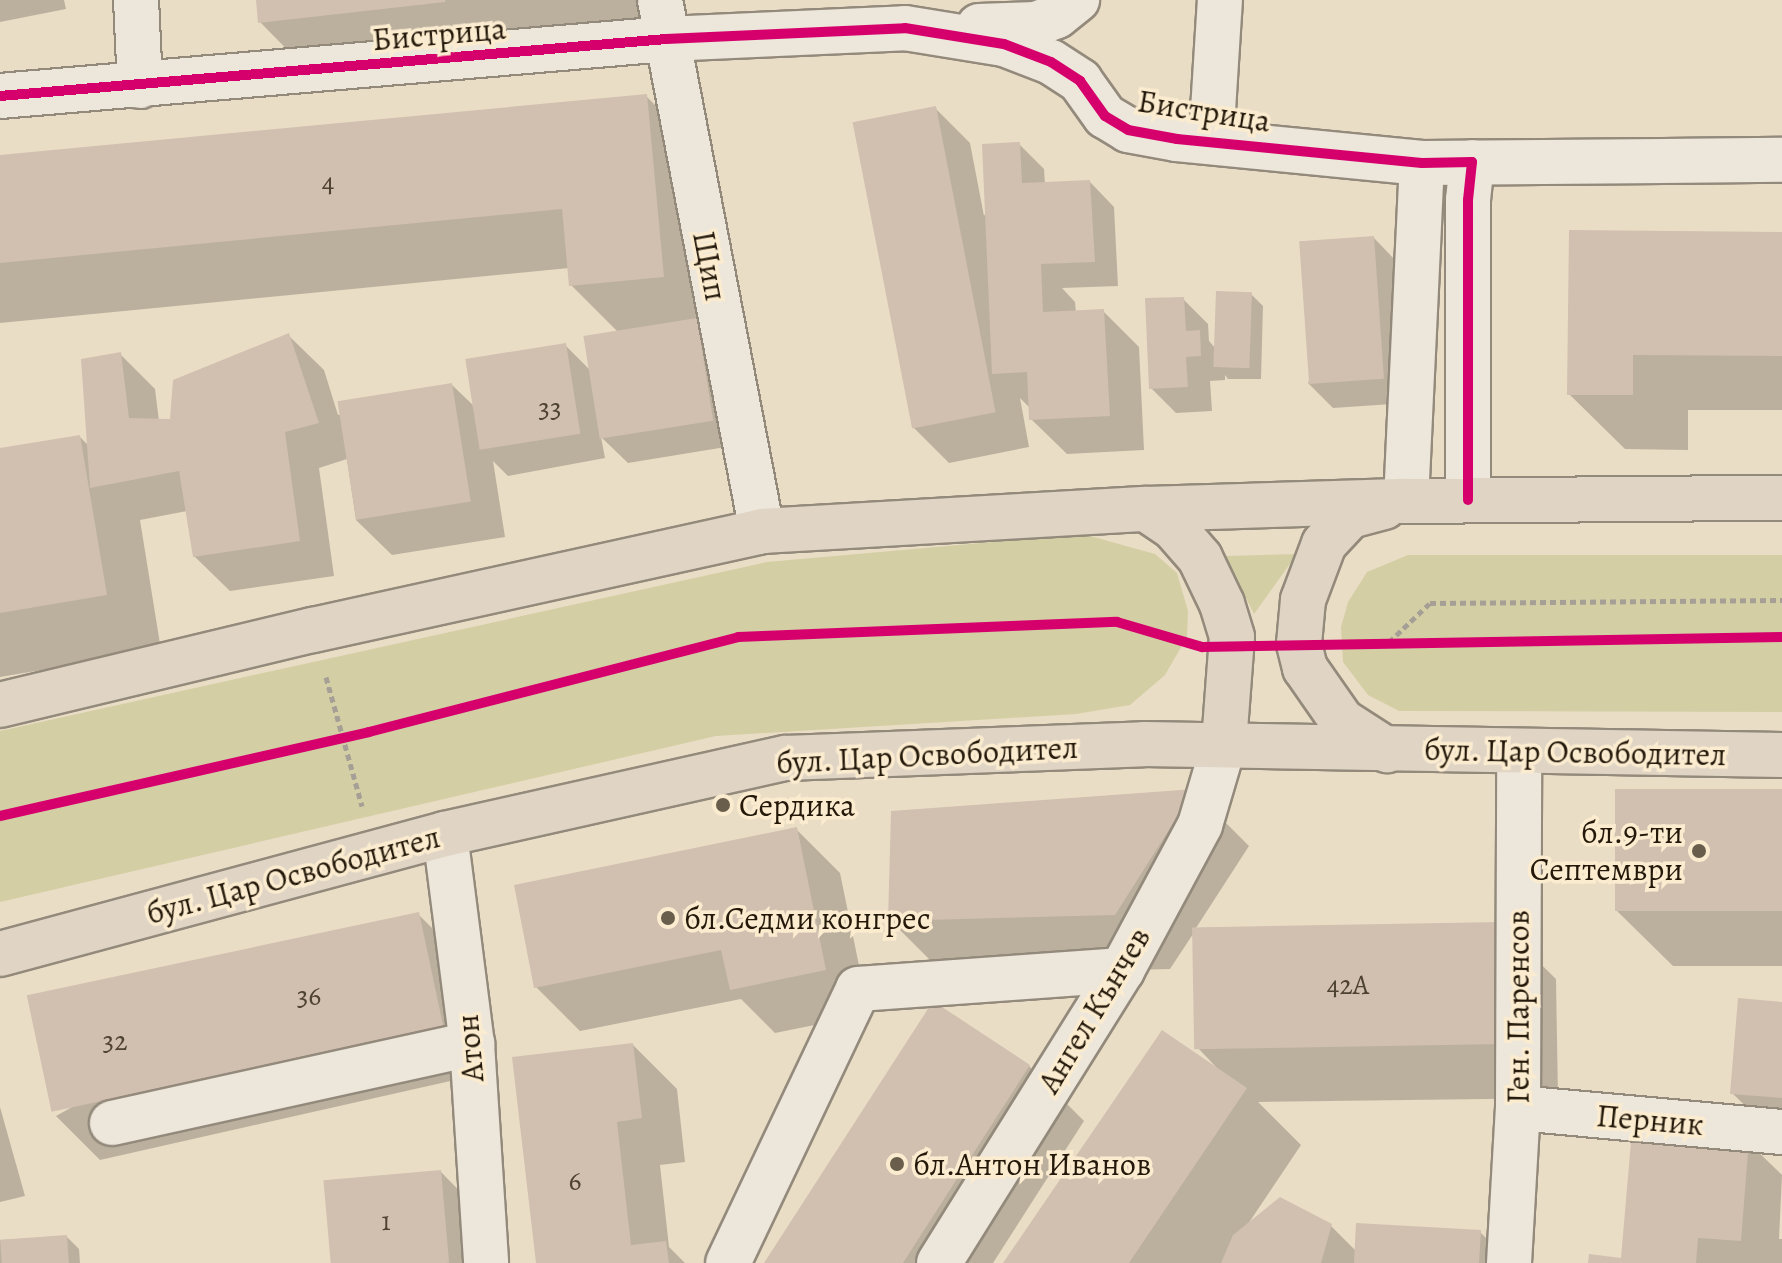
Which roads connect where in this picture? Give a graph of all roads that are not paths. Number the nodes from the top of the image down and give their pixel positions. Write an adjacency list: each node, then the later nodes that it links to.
1 (136, 0): 7 (street)
2 (1077, 0): 6 (street)
3 (1220, 0): 9 (street)
4 (858, 15): 5 (street, Бистрица); 6 (street, Бистрица)
5 (663, 19): 7 (street, Бистрица); 17 (street, Щип)
6 (905, 28): 9 (street, Бистрица)
7 (140, 86): 8 (street, Бистрица)
8 (0, 96)
9 (1211, 142): 12 (street, Бистрица)
10 (1782, 160): 11 (street, Бистрица)
11 (1472, 162): 12 (street, Бистрица); 14 (street)
12 (1422, 163): 15 (street)
13 (1782, 498): 14 (main road)
14 (1468, 500): 15 (main road)
15 (1406, 501): 16 (main road); 20 (main road)
16 (1146, 509): 17 (main road); 19 (main road)
17 (762, 531): 18 (main road)
18 (0, 705)
19 (1224, 744): 20 (main road, бул. Цар Освободител); 23 (main road, бул. Цар Освободител); 25 (street, Ангел Кънчев)
20 (1387, 750): 21 (main road, бул. Цар Освободител)
21 (1519, 752): 22 (main road, бул. Цар Освободител); 27 (street, Ген. Паренсов)
22 (1782, 755)
23 (445, 834): 24 (main road, бул. Цар Освободител); 26 (street, Атон)
24 (0, 954)
25 (1122, 970): 31 (street); 32 (street, Ангел Кънчев)
26 (472, 1044): 28 (street); 30 (street, Атон)
27 (1518, 1108): 29 (street, Перник); 33 (street, Ген. Паренсов)
28 (112, 1123)
29 (1782, 1132)
30 (486, 1263)
31 (728, 1263)
32 (939, 1263)
33 (1509, 1263)

